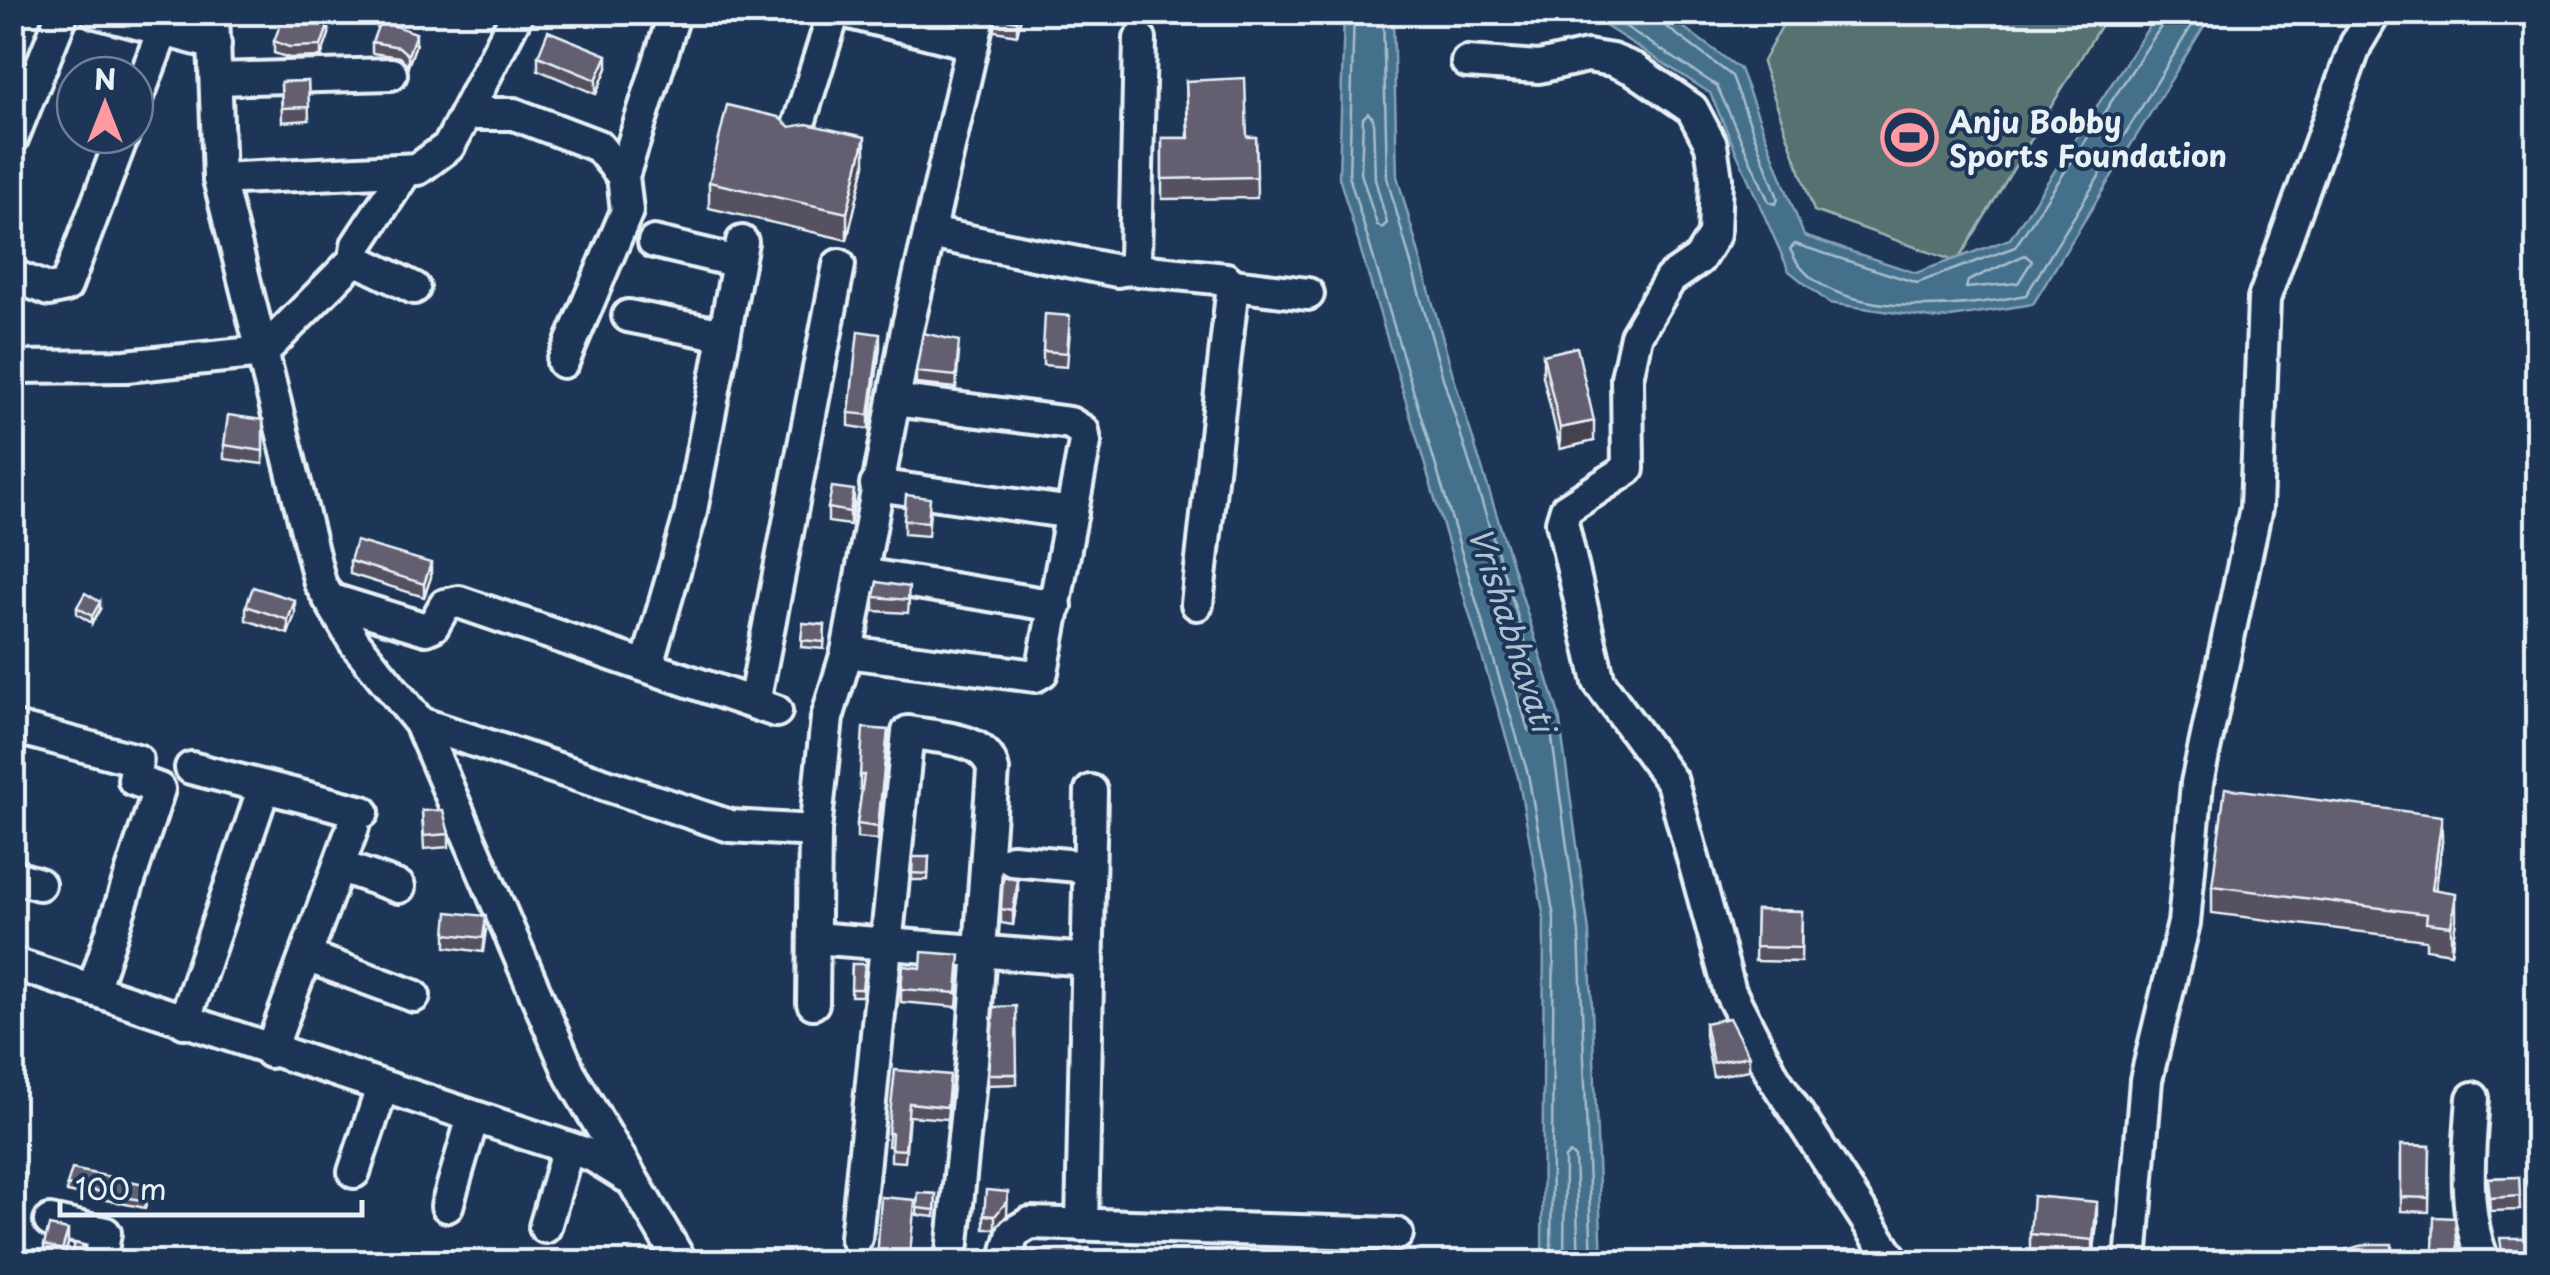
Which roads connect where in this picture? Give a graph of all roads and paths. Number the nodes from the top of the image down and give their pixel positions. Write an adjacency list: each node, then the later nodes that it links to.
1 (63, 12): 20 (street)
2 (96, 12): 10 (street)
3 (214, 12): 12 (street)
4 (518, 12): 18 (street)
5 (675, 12): 23 (street)
6 (834, 12): 19 (street)
7 (846, 12): 13 (street)
8 (980, 12): 13 (street)
9 (2376, 12): 86 (street)
10 (163, 30): 12 (street); 14 (street)
11 (1140, 39): 29 (street)
12 (214, 44): 17 (street)
13 (973, 44): 25 (street)
14 (154, 55)
15 (1467, 62): 85 (street)
16 (391, 74): 17 (street)
17 (216, 79): 24 (street)
18 (466, 114): 22 (street); 23 (street)
19 (795, 136)
20 (12, 139)
21 (115, 155): 30 (street)
22 (405, 172): 24 (street); 27 (street)
23 (623, 176): 37 (street)
24 (219, 179): 36 (street)
25 (930, 233): 29 (street); 39 (street)
26 (654, 242): 35 (street)
27 (355, 259): 32 (street); 36 (street)
28 (839, 265): 47 (street)
29 (1129, 269): 31 (street)
30 (12, 276)
31 (1233, 286): 33 (street); 44 (street)
32 (414, 288)
33 (1308, 294)
34 (628, 316): 35 (street)
35 (724, 335): 47 (street)
36 (263, 352): 38 (street); 43 (street)
37 (563, 362)
38 (12, 367)
39 (894, 400): 40 (street); 41 (street)
40 (876, 485): 41 (street); 42 (street)
41 (1072, 513): 45 (street)
42 (862, 574): 45 (street); 46 (street)
43 (329, 598): 47 (street); 48 (street)
44 (1197, 604)
45 (1056, 606): 46 (street)
46 (847, 652): 53 (street)
47 (646, 665)
48 (420, 724): 53 (street); 74 (street)
49 (12, 727): 64 (street)
50 (191, 768): 51 (street)
51 (264, 787): 55 (street); 67 (street)
52 (1091, 791): 56 (street)
53 (816, 831): 58 (street)
54 (1012, 860): 56 (street)
55 (339, 866): 57 (street); 61 (street)
56 (1090, 867): 62 (street)
57 (399, 886)
58 (814, 938): 59 (street); 66 (street)
59 (886, 942): 60 (street); 60 (street); 80 (street)
60 (980, 948): 62 (street); 83 (street)
61 (306, 956): 65 (street); 68 (street)
62 (1088, 960): 77 (street)
63 (12, 963): 64 (street)
64 (94, 990): 67 (street)
65 (414, 996)
66 (813, 1003)
67 (184, 1022): 68 (street)
68 (270, 1052): 69 (street)
69 (382, 1088): 71 (street); 73 (street)
70 (2474, 1098): 87 (street)
71 (473, 1118): 72 (street); 75 (street)
72 (568, 1148): 74 (street); 78 (street)
73 (354, 1172)
74 (632, 1180): 82 (street)
75 (448, 1206)
76 (50, 1221): 81 (street)
77 (1082, 1225): 79 (street); 84 (street)
78 (546, 1227)
79 (1397, 1234)
80 (856, 1238)
81 (100, 1262)
82 (681, 1262)
83 (951, 1262)
84 (1005, 1262)
85 (1894, 1262)
86 (2131, 1262)
87 (2484, 1262)

